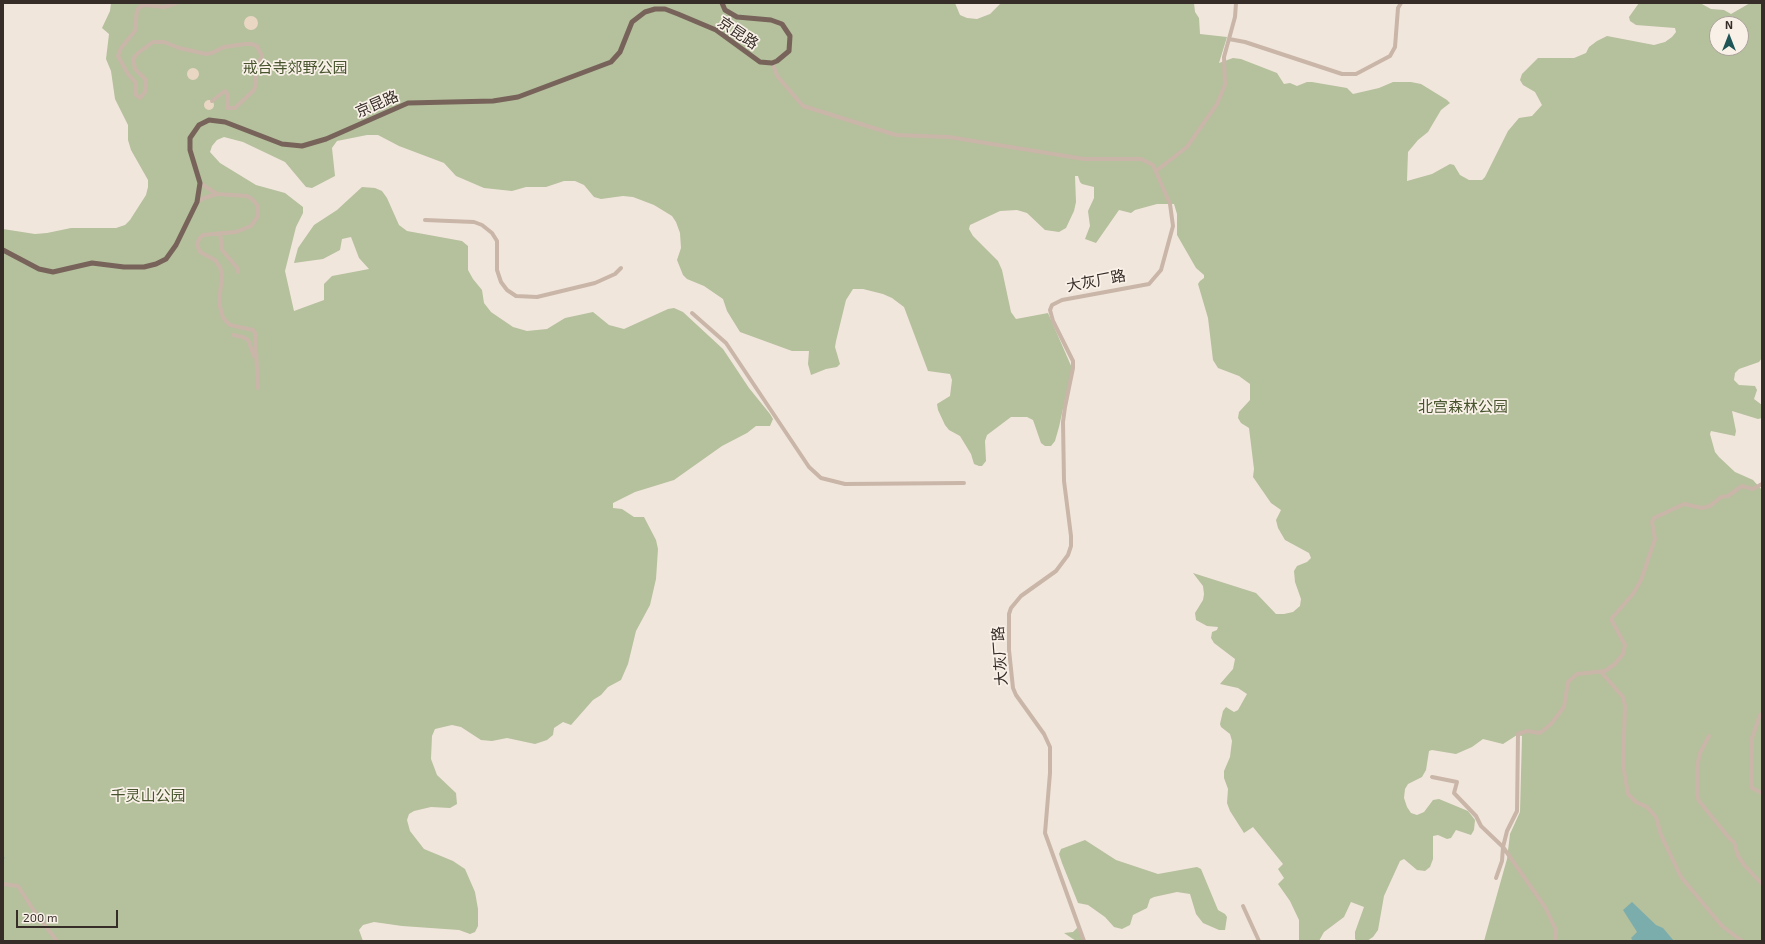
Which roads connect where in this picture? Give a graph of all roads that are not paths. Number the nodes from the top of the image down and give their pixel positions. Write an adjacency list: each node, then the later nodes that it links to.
1 (177, 3): 7 (street)
2 (722, 3): 6 (main road, 京昆路)
3 (1236, 3): 5 (street)
4 (1401, 3): 5 (street)
5 (1229, 39): 8 (street)
6 (772, 63): 8 (street, 大灰厂路); 9 (main road, 京昆路)
7 (212, 101)
8 (1156, 171): 34 (street, 大灰厂路)
9 (200, 184): 10 (street); 11 (main road, 京昆路)
10 (217, 194): 11 (street); 13 (street)
11 (197, 202): 14 (main road, 京昆路)
12 (425, 220): 15 (street)
13 (220, 233): 16 (street); 19 (street)
14 (3, 250)
15 (621, 268)
16 (238, 272)
17 (692, 313): 21 (street)
18 (233, 335): 19 (street)
19 (256, 360): 20 (street)
20 (258, 388)
21 (964, 483)
22 (1762, 484): 23 (street)
23 (1601, 672): 28 (street); 37 (street)
24 (1762, 714): 27 (street)
25 (1709, 736): 31 (street)
26 (1432, 777): 28 (street)
27 (1762, 793)
28 (1503, 847): 29 (street); 36 (street)
29 (1496, 878)
30 (3, 884): 33 (street)
31 (1762, 884)
32 (1243, 906): 35 (street)
33 (57, 941)
34 (1084, 941)
35 (1259, 941)
36 (1555, 941)
37 (1742, 941)

